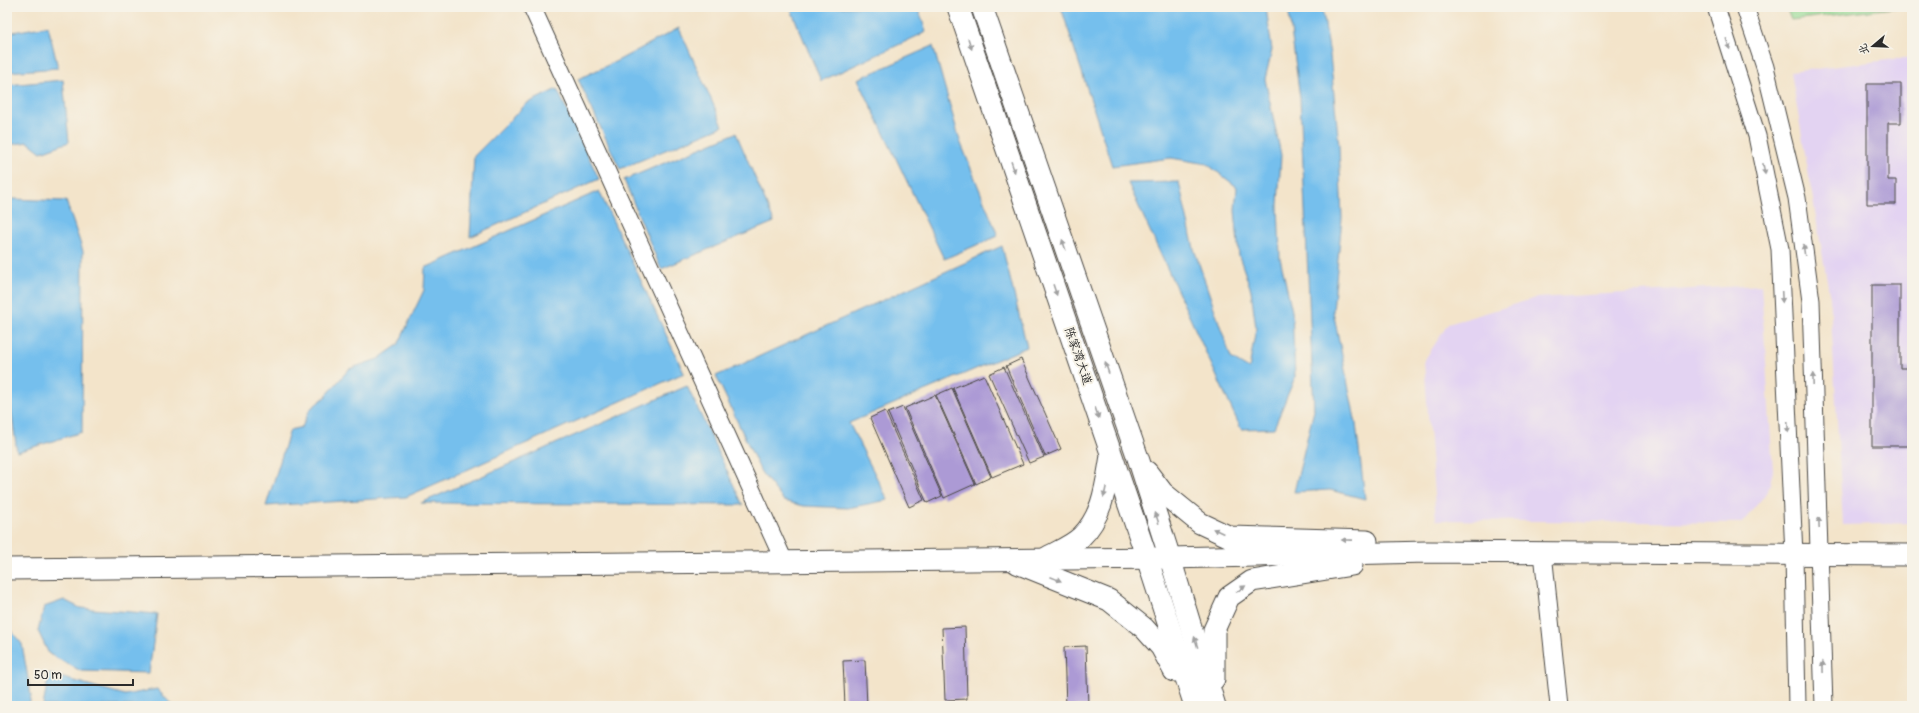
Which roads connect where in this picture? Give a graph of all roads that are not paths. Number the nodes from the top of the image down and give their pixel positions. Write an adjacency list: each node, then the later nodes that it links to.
1 (532, 7): 17 (street)
2 (958, 7): 6 (main road, 陈家湾大道, one-way to 6)
3 (982, 7): 7 (main road, 陈家湾大道, one-way to 3)
4 (1716, 7): 10 (street, one-way to 10)
5 (1745, 7): 11 (street, one-way to 5)
6 (1111, 454): 13 (main road, 陈家湾大道); 16 (main road, one-way to 16)
7 (1139, 461): 8 (main road, one-way to 7); 14 (main road, 陈家湾大道, one-way to 7)
8 (1427, 552): 9 (main road); 14 (main road); 19 (main road, one-way to 8)
9 (1543, 553): 10 (main road); 21 (street)
10 (1794, 555): 11 (main road); 22 (street)
11 (1820, 555): 12 (main road); 23 (street, one-way to 11)
12 (1912, 555)
13 (1147, 558): 14 (main road); 16 (main road); 19 (main road, 陈家湾大道)
14 (1170, 558): 19 (main road, 陈家湾大道, one-way to 14)
15 (1007, 559): 16 (main road); 17 (main road); 20 (main road, one-way to 20)
16 (1044, 559)
17 (784, 561): 18 (main road)
18 (7, 569)
19 (1208, 705)
20 (1192, 706)
21 (1559, 706)
22 (1797, 706)
23 (1824, 706)

